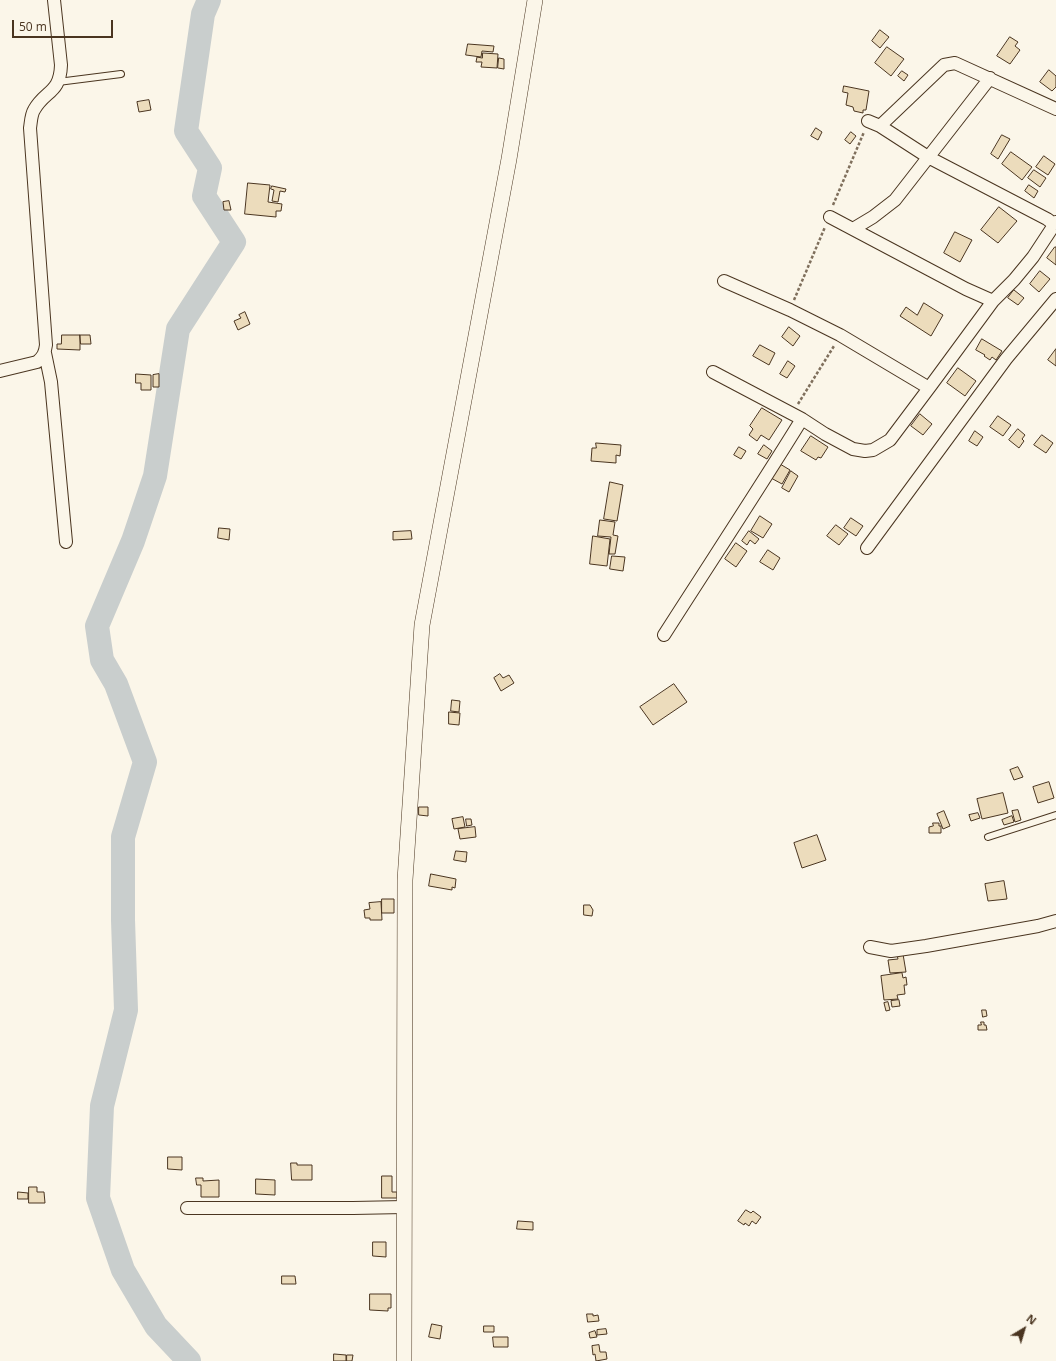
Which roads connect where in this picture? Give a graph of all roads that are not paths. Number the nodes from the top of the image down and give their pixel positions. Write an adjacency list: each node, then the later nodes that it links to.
1 (54, 0): 5 (street)
2 (535, 0): 28 (street)
3 (121, 74): 5 (lane)
4 (990, 78): 6 (street); 8 (street); 9 (street)
5 (58, 82): 16 (street)
6 (1056, 109)
7 (868, 121): 8 (street)
8 (880, 126): 9 (street)
9 (928, 157): 11 (street); 12 (street)
10 (830, 217): 12 (street)
11 (1055, 223): 15 (street)
12 (853, 229): 15 (street)
13 (724, 282): 19 (street)
14 (1056, 300): 22 (street)
15 (993, 301): 19 (street)
16 (45, 353): 17 (street); 21 (street)
17 (0, 371)
18 (714, 372): 20 (street)
19 (929, 388): 20 (street)
20 (797, 416): 23 (street)
21 (66, 542)
22 (867, 548)
23 (664, 635)
24 (1056, 816): 25 (lane)
25 (988, 837)
26 (1056, 922): 27 (street)
27 (870, 947)
28 (404, 1207): 29 (street); 30 (street)
29 (187, 1208)
30 (404, 1361)

